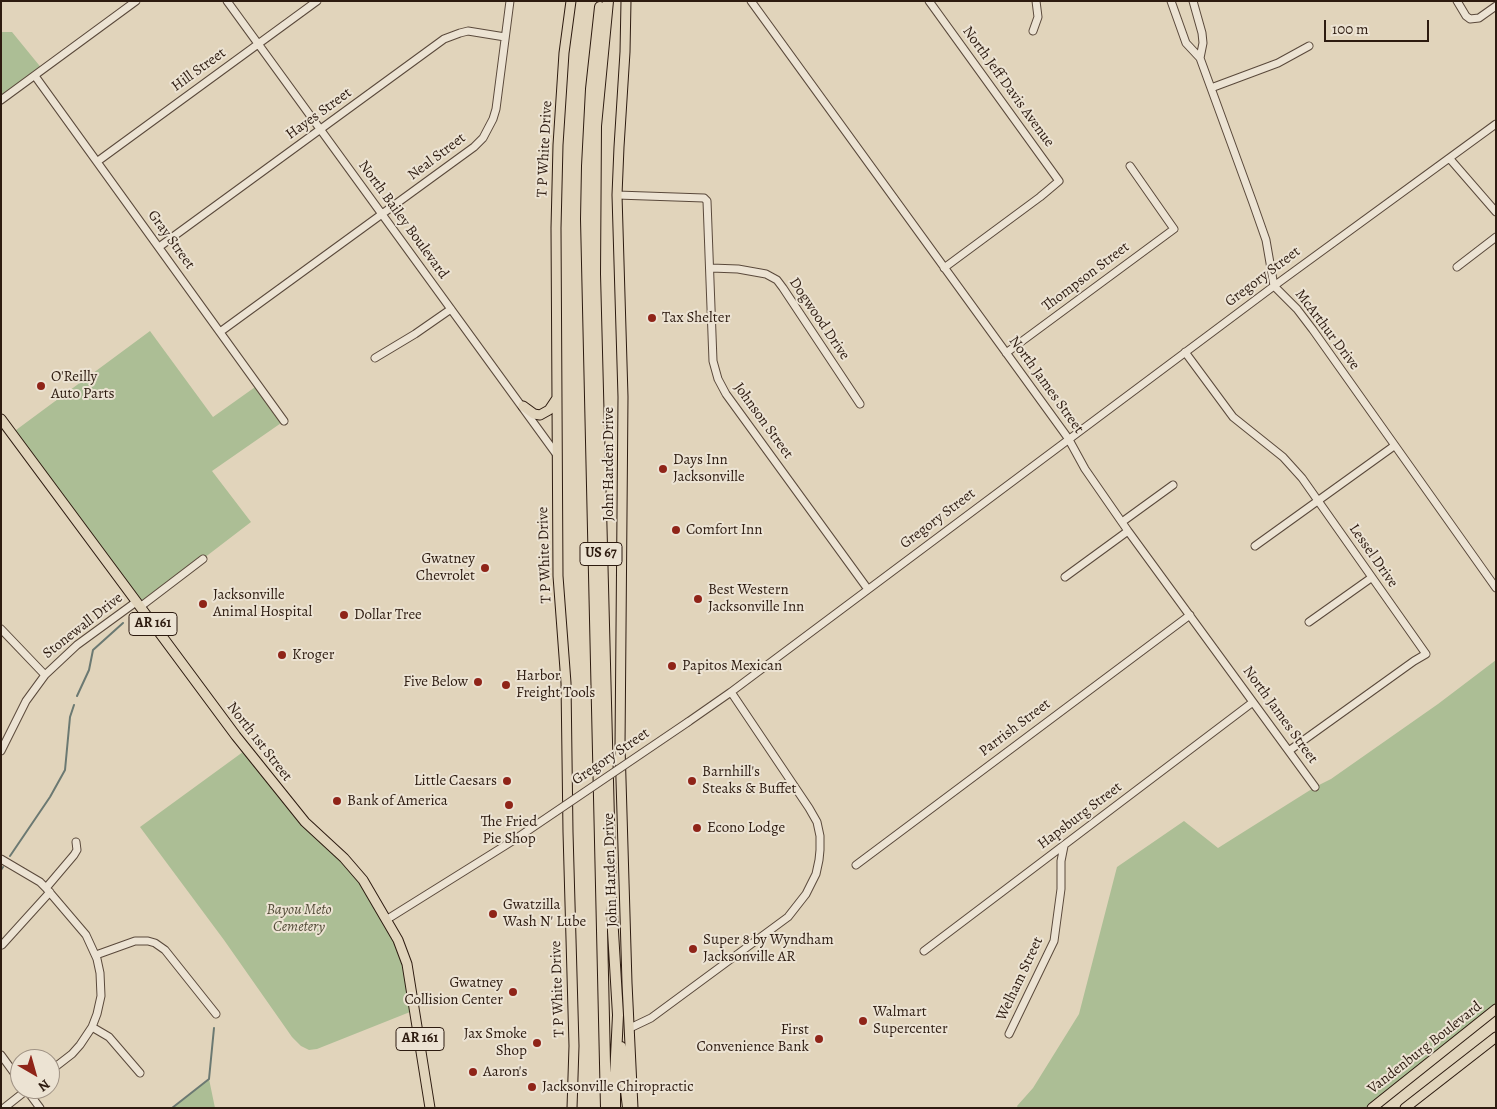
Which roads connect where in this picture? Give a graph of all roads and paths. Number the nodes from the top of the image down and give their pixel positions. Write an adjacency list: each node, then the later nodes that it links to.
1 (136, 1): 21 (street)
2 (227, 1): 18 (street, North Bailey Boulevard)
3 (317, 1): 18 (street, Hill Street)
4 (510, 1): 17 (street, Neal Street)
5 (571, 1): 43 (main road, T P White Drive)
6 (601, 1): 95 (highway, US 67)
7 (608, 1): 82 (highway, US 67)
8 (626, 1): 29 (main road, John Harden Drive)
9 (751, 1): 36 (street, North James Street)
10 (929, 1): 36 (street, North Jeff Davis Avenue)
11 (1036, 1): 16 (street)
12 (1171, 1): 20 (street, McArthur Drive)
13 (1193, 1): 20 (street, McArthur Drive)
14 (1457, 1): 15 (street)
15 (1496, 6)
16 (1033, 30)
17 (505, 37): 25 (street, Hayes Street); 31 (street, Neal Street)
18 (258, 44): 25 (street, North Bailey Boulevard); 27 (street, Hill Street)
19 (1309, 46): 22 (street)
20 (1200, 58): 22 (street, McArthur Drive)
21 (35, 76): 23 (street); 27 (street, Gray Street)
22 (1211, 88): 37 (street, McArthur Drive)
23 (1, 100)
24 (1496, 124): 26 (street, Gregory Street)
25 (320, 130): 31 (street, North Bailey Boulevard); 33 (street, Hayes Street)
26 (1450, 159): 30 (street); 37 (street, Gregory Street)
27 (98, 161): 33 (street, Gray Street)
28 (1130, 166): 41 (street, Thompson Street)
29 (617, 196): 35 (street, Johnson Street); 84 (main road, John Harden Drive)
30 (1496, 212)
31 (382, 215): 38 (street, North Bailey Boulevard); 39 (street, Neal Street)
32 (1496, 237): 34 (street)
33 (159, 248): 39 (street, Gray Street)
34 (1457, 266)
35 (711, 268): 44 (street, Dogwood Drive); 59 (street, Johnson Street)
36 (944, 268): 41 (street, North James Street)
37 (1274, 286): 40 (street, Gregory Street); 49 (street, McArthur Drive)
38 (451, 309): 42 (street); 45 (street, North Bailey Boulevard)
39 (220, 332): 47 (street, Gray Street)
40 (1185, 352): 48 (street, Gregory Street); 52 (street, Lessel Drive)
41 (1006, 353): 48 (street, North James Street)
42 (375, 358)
43 (557, 397): 45 (main road); 50 (main road, T P White Drive)
44 (860, 404)
45 (523, 406): 50 (street, North Bailey Boulevard)
46 (1, 419): 61 (main road, North 1st Street / AR 161)
47 (284, 421)
48 (1068, 438): 53 (street, North James Street); 59 (street, Gregory Street)
49 (1394, 446): 52 (street); 60 (street, McArthur Drive)
50 (557, 455): 94 (main road, T P White Drive)
51 (1173, 485): 53 (street)
52 (1318, 501): 55 (street); 58 (street, Lessel Drive)
53 (1122, 522): 54 (street, North James Street)
54 (1128, 531): 57 (street); 62 (street, North James Street)
55 (1255, 546)
56 (204, 559): 61 (street, Stonewall Drive)
57 (1065, 577)
58 (1371, 578): 63 (street); 69 (street, Lessel Drive)
59 (868, 588): 66 (street, Gregory Street)
60 (1496, 588)
61 (138, 604): 65 (street, Stonewall Drive); 76 (main road, North 1st Street / AR 161)
62 (1190, 615): 67 (street, North James Street); 74 (street, Parrish Street)
63 (1309, 622)
64 (1, 629): 65 (street)
65 (45, 675): 68 (street, Stonewall Drive)
66 (731, 692): 76 (street, Gregory Street, bridge); 84 (street)
67 (1254, 702): 69 (street, North James Street); 72 (street, Hapsburg Street)
68 (2, 747)
69 (1290, 750): 70 (street, North James Street)
70 (1315, 786)
71 (76, 842): 75 (street)
72 (1064, 846): 78 (street, Hapsburg Street); 85 (street, Welham Street)
73 (1, 859): 75 (street)
74 (856, 865)
75 (48, 890): 77 (street); 79 (street)
76 (386, 920): 93 (main road, North 1st Street / AR 161)
77 (2, 945)
78 (924, 951)
79 (96, 955): 81 (street); 83 (street)
80 (1496, 1010): 99 (main road, Vandenburg Boulevard)
81 (216, 1014)
82 (618, 1015): 96 (highway, US 67); 97 (highway)
83 (92, 1027): 88 (street); 90 (street)
84 (630, 1028): 98 (main road, John Harden Drive)
85 (1010, 1034)
86 (1496, 1036): 100 (main road)
87 (1, 1055): 89 (street)
88 (60, 1064)
89 (10, 1067)
90 (140, 1073)
91 (15, 1099): 92 (street)
92 (4, 1108)
93 (430, 1108)
94 (572, 1108)
95 (606, 1108)
96 (616, 1108)
97 (628, 1108)
98 (633, 1108)
99 (1372, 1108)
100 (1405, 1108)

